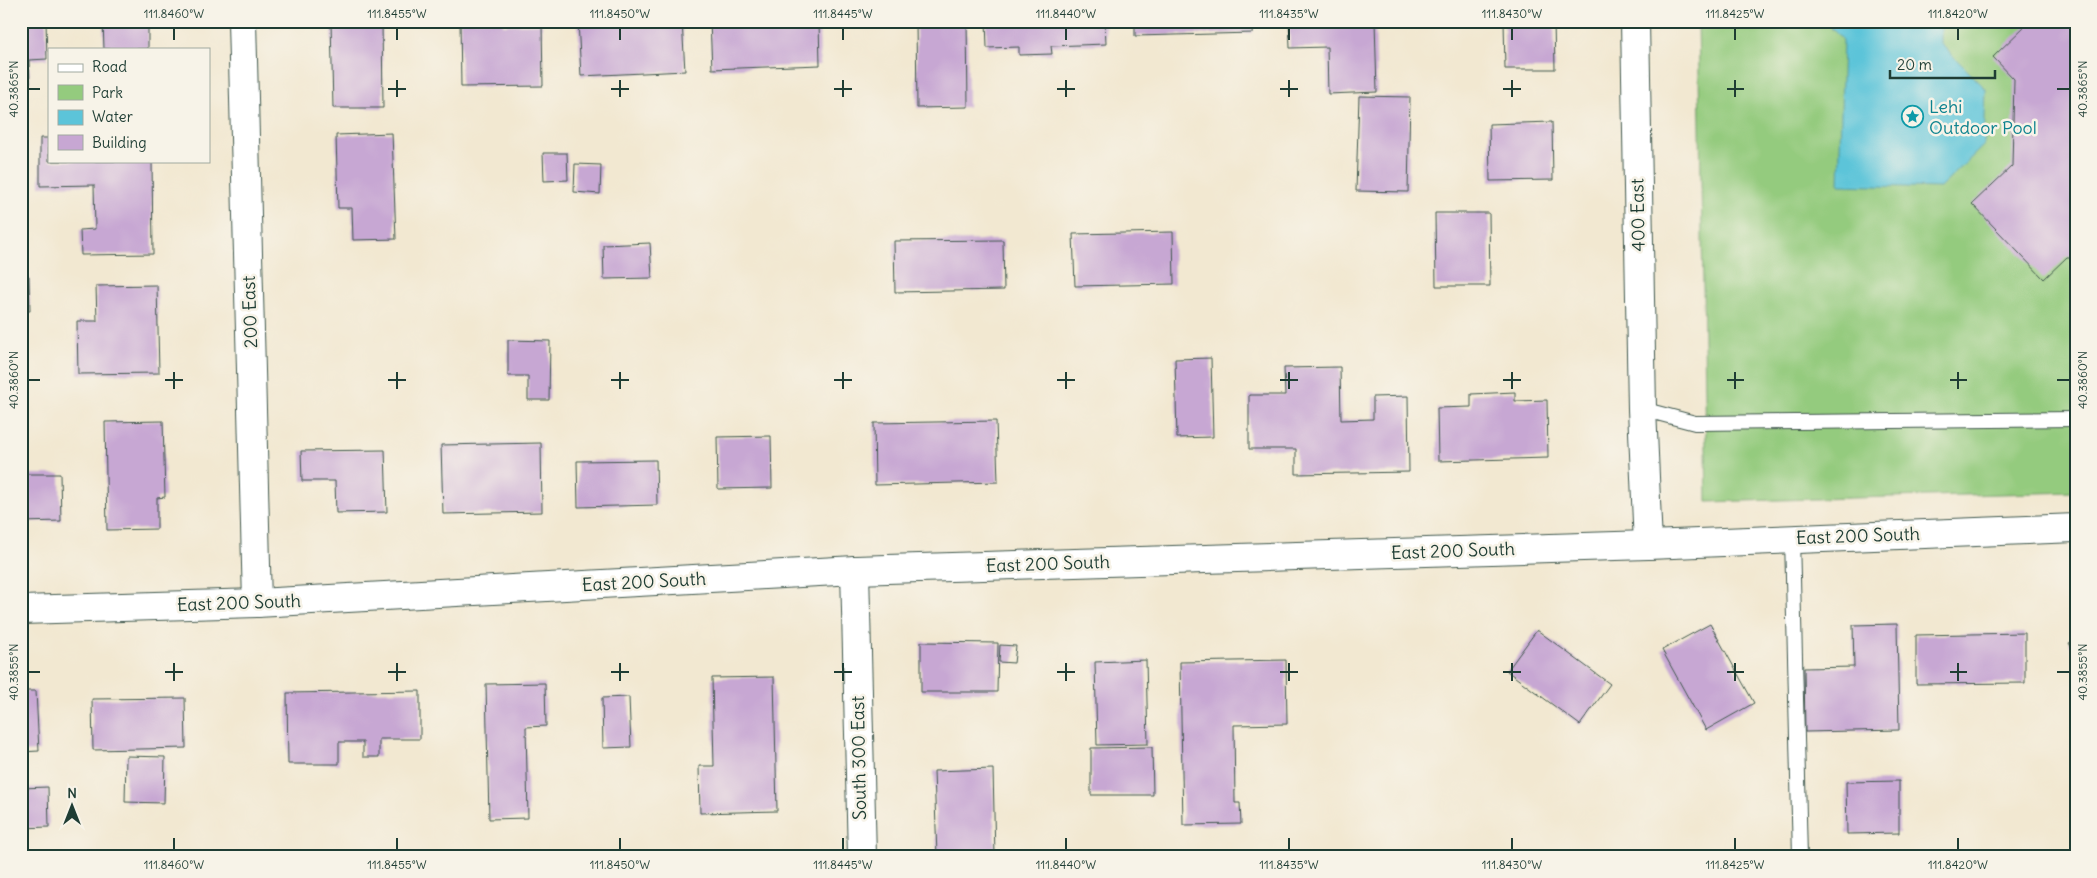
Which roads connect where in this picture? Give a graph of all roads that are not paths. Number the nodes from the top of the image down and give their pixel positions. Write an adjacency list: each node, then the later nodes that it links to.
1 (242, 21): 9 (street, 200 East)
2 (1635, 21): 3 (street, 400 East)
3 (1642, 409): 4 (lane); 7 (street, 400 East)
4 (2076, 420)
5 (2076, 528): 6 (street, East 200 South)
6 (1792, 538): 7 (street, East 200 South); 12 (lane)
7 (1648, 545): 8 (street, East 200 South)
8 (855, 570): 9 (street, East 200 South); 11 (street, South 300 East)
9 (257, 603): 10 (street, East 200 South)
10 (21, 610)
11 (862, 857)
12 (1800, 857)

